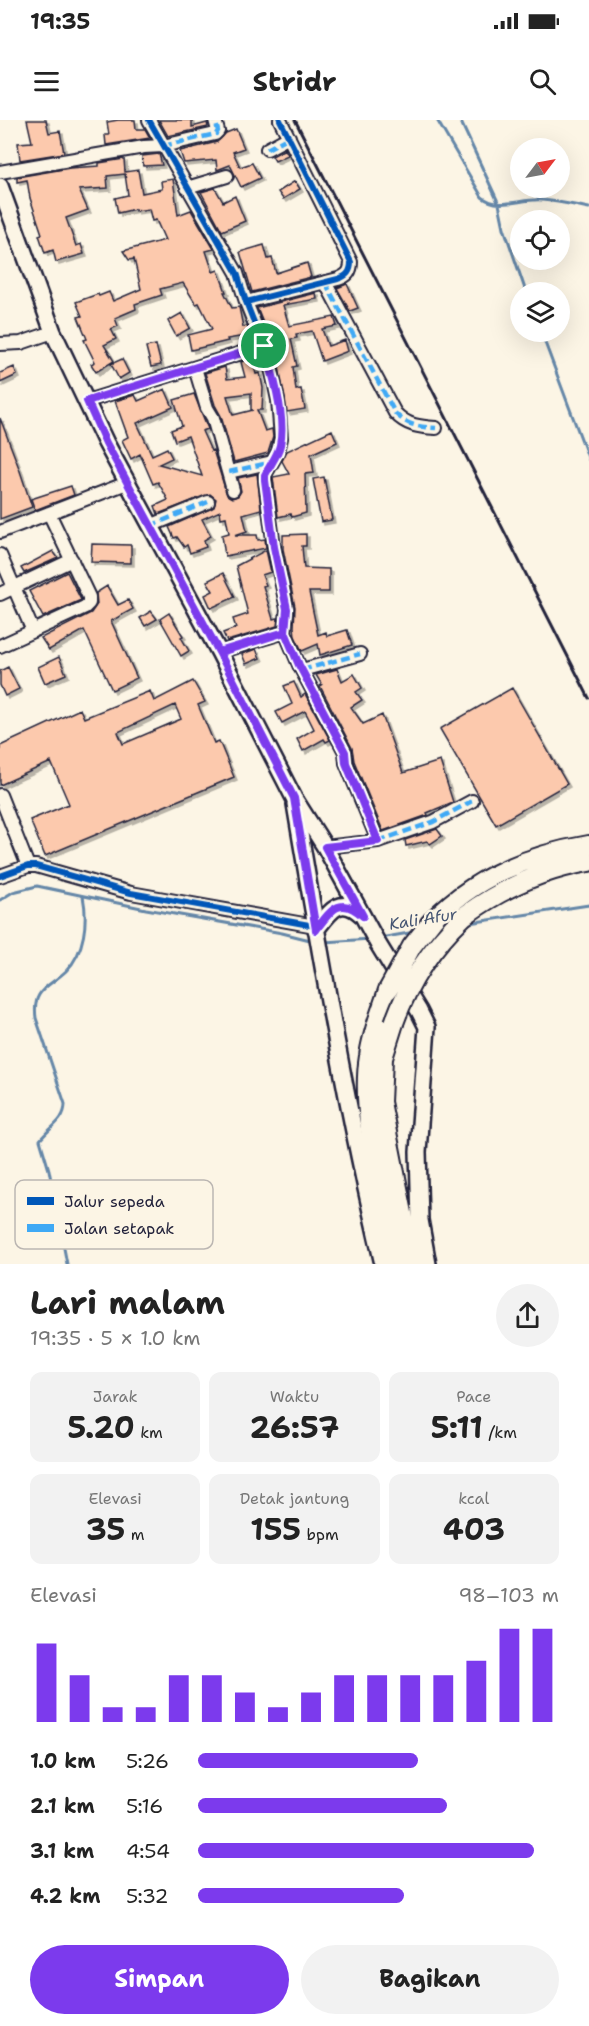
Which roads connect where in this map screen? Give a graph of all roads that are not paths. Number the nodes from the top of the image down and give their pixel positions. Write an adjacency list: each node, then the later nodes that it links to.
1 (149, 120): 5 (street)
2 (215, 120): 5 (street)
3 (280, 120): 4 (street)
4 (289, 137): 6 (street); 11 (street)
5 (163, 146): 7 (street); 10 (street)
6 (267, 149)
7 (0, 172)
8 (227, 176): 10 (street)
9 (0, 186): 13 (main road)
10 (188, 188): 12 (street)
11 (325, 282): 12 (street); 18 (street)
12 (246, 302): 15 (street)
13 (53, 332): 14 (street); 17 (main road)
14 (0, 344)
15 (264, 346): 16 (street); 19 (street)
16 (195, 368): 17 (street); 20 (street)
17 (87, 401): 21 (main road)
18 (436, 428)
19 (272, 462): 20 (street); 32 (street)
20 (229, 472): 22 (street)
21 (127, 483): 24 (street); 25 (main road)
22 (233, 490)
23 (208, 502): 25 (street)
24 (49, 513): 26 (street); 28 (street)
25 (150, 526): 34 (main road)
26 (0, 532)
27 (0, 555): 29 (street)
28 (72, 560): 29 (street); 31 (street)
29 (14, 588): 30 (street); 31 (street)
30 (0, 594)
31 (33, 631): 33 (street)
32 (285, 632): 34 (street); 36 (street)
33 (0, 646)
34 (219, 652): 38 (main road)
35 (360, 654): 36 (street)
36 (302, 670): 40 (street)
37 (0, 795): 43 (street)
38 (294, 798): 41 (main road); 46 (main road)
39 (472, 801): 40 (street)
40 (378, 841): 41 (street)
41 (325, 847): 45 (main road)
42 (582, 855): 48 (highway, bridge); 49 (highway, bridge)
43 (28, 866): 44 (street); 46 (street)
44 (0, 876)
45 (367, 923): 46 (main road); 50 (main road)
46 (317, 934): 47 (main road)
47 (383, 1264)
48 (397, 1264)
49 (413, 1264)
50 (428, 1264)

